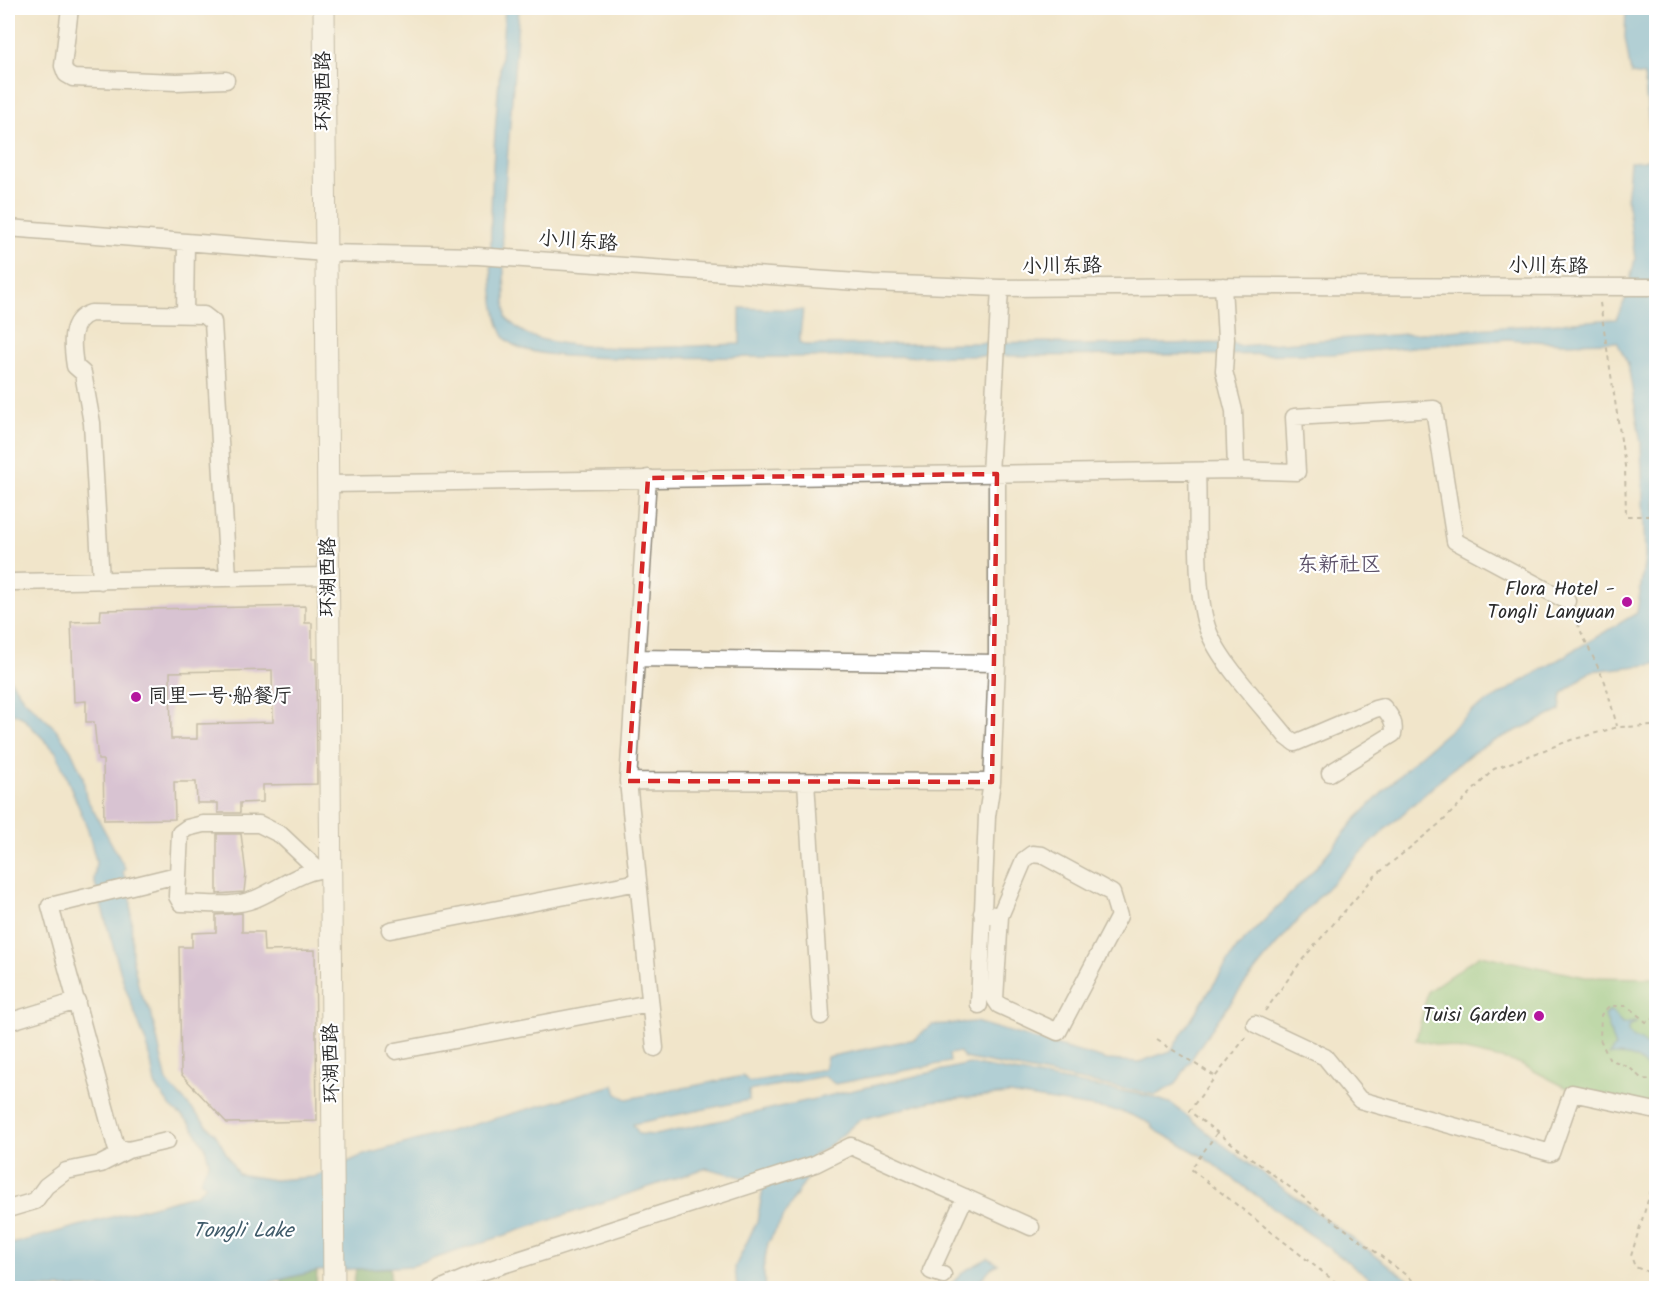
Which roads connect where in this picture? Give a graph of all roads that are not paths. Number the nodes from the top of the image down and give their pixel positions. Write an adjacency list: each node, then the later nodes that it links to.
1 (70, 8): 3 (street)
2 (324, 8): 6 (main road, 环湖西路)
3 (226, 80)
4 (8, 228): 5 (street, 小川东路)
5 (186, 242): 6 (street, 小川东路); 10 (street)
6 (325, 253): 9 (street, 小川东路); 15 (main road, 环湖西路)
7 (1223, 286): 8 (street, 小川东路); 9 (street, 小川东路); 11 (street)
8 (1656, 287)
9 (1000, 288): 13 (street)
10 (186, 314): 17 (street); 18 (street)
11 (1236, 470): 12 (street); 20 (street)
12 (1197, 471): 13 (street); 23 (street)
13 (993, 474): 14 (street); 22 (street)
14 (648, 478): 15 (street); 21 (street)
15 (330, 484): 16 (main road, 环湖西路)
16 (329, 576): 17 (street); 27 (main road, 环湖西路)
17 (228, 578): 18 (street)
18 (101, 581): 19 (street)
19 (14, 582)
20 (1567, 601)
21 (636, 658): 22 (street); 24 (street)
22 (997, 663): 26 (street)
23 (1330, 773)
24 (628, 781): 25 (street); 29 (street)
25 (806, 782): 26 (street); 36 (street)
26 (992, 782): 30 (street)
27 (323, 868): 28 (street); 28 (street); 48 (main road, 环湖西路)
28 (177, 875): 33 (street)
29 (638, 882): 32 (street); 34 (street)
30 (982, 913): 31 (street); 35 (street)
31 (1000, 916): 31 (street)
32 (390, 930)
33 (77, 1001): 37 (street); 43 (street)
34 (650, 1003): 39 (street); 40 (street)
35 (979, 1005)
36 (821, 1016)
37 (8, 1022)
38 (1255, 1024): 41 (street)
39 (655, 1048)
40 (396, 1051)
41 (1656, 1111)
42 (167, 1141): 43 (street)
43 (128, 1150): 45 (street)
44 (965, 1197): 46 (street); 47 (street); 49 (street)
45 (8, 1209)
46 (1031, 1227)
47 (943, 1275)
48 (334, 1288)
49 (442, 1288)

